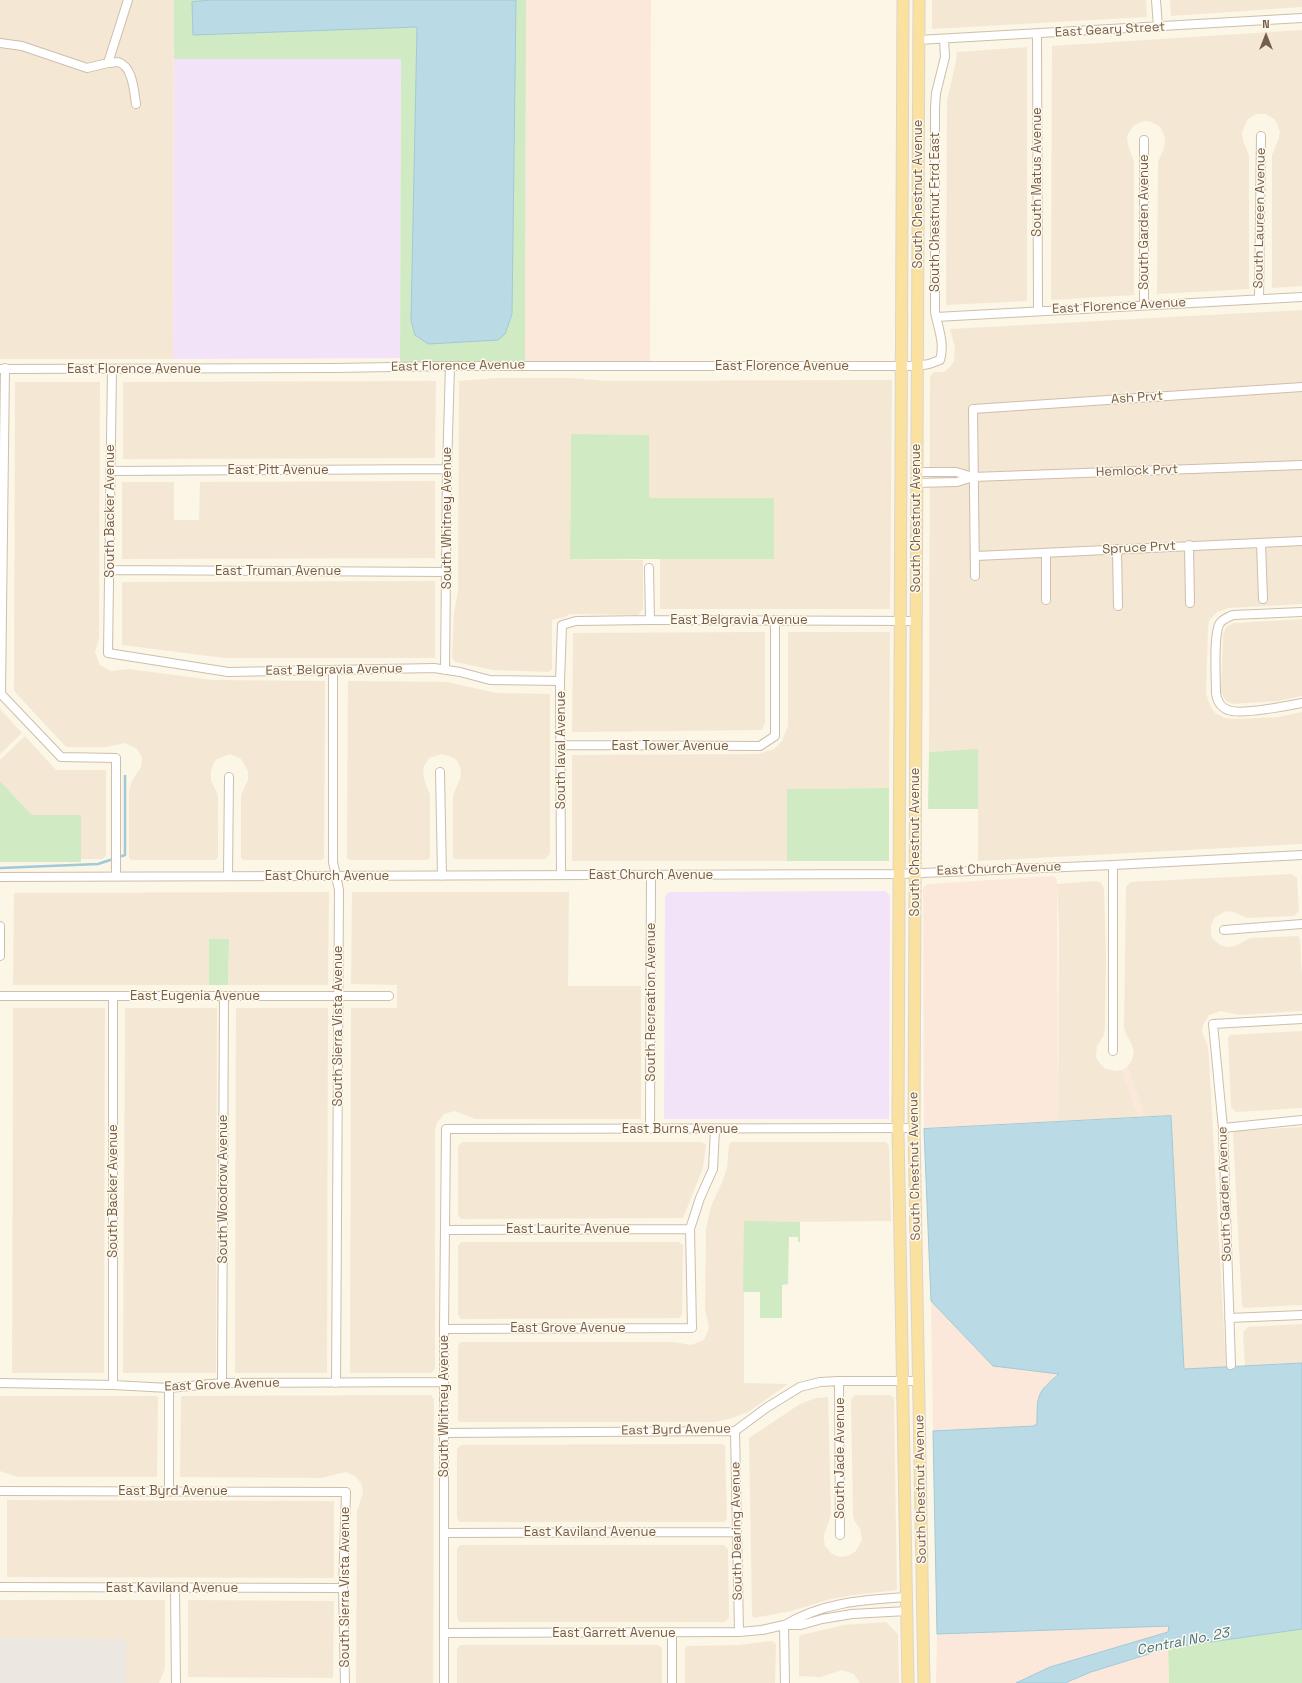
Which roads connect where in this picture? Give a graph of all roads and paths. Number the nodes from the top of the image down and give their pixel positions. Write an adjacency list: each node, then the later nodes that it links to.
1 (128, 0): 12 (street)
2 (903, 0): 22 (main road, South Chestnut Avenue)
3 (910, 0): 10 (main road)
4 (918, 0): 10 (main road, South Chestnut Avenue)
5 (1156, 0): 7 (street)
6 (1302, 18): 7 (street, East Geary Street)
7 (1158, 27): 8 (street, East Geary Street)
8 (1037, 34): 9 (street, East Geary Street); 19 (street, South Matus Avenue)
9 (944, 39): 10 (street, East Geary Street); 20 (street, South Chestnut Ftrd East)
10 (918, 40): 23 (main road, South Chestnut Avenue)
11 (0, 43): 12 (street)
12 (108, 63): 13 (street)
13 (136, 104)
14 (1261, 136): 17 (street, South Laureen Avenue)
15 (1144, 140): 18 (street, South Garden Avenue)
16 (1302, 297): 17 (street, East Florence Avenue)
17 (1259, 299): 18 (street, East Florence Avenue)
18 (1144, 305): 19 (street, East Florence Avenue)
19 (1038, 311): 20 (street, East Florence Avenue)
20 (936, 317): 23 (street, South Chestnut Ftrd East)
21 (450, 366): 22 (street, East Florence Avenue); 25 (street, East Florence Avenue); 28 (street, South Whitney Avenue)
22 (901, 366): 23 (street, East Florence Avenue); 49 (main road, South Chestnut Avenue)
23 (916, 366): 30 (main road, South Chestnut Avenue)
24 (3, 369): 25 (street, East Florence Avenue); 67 (street)
25 (112, 369): 29 (street, South Backer Avenue)
26 (1302, 387): 31 (street, Ash Prvt)
27 (1302, 465): 31 (street, Hemlock Prvt)
28 (447, 469): 29 (street, East Pitt Avenue); 40 (street, South Whitney Avenue)
29 (110, 471): 39 (street, South Backer Avenue)
30 (916, 477): 31 (street, Hemlock Prvt); 50 (main road, South Chestnut Avenue)
31 (973, 478): 37 (street)
32 (1302, 541): 33 (street, Spruce Prvt)
33 (1261, 543): 34 (street, Spruce Prvt); 42 (street)
34 (1189, 545): 35 (street, Spruce Prvt); 44 (street)
35 (1117, 549): 36 (street, Spruce Prvt); 45 (street)
36 (1046, 553): 37 (street, Spruce Prvt); 43 (street)
37 (976, 556): 41 (street)
38 (649, 568): 47 (street)
39 (110, 570): 40 (street, East Truman Avenue); 52 (street, South Backer Avenue)
40 (447, 572): 54 (street, South Whitney Avenue)
41 (975, 576)
42 (1263, 599)
43 (1046, 600)
44 (1190, 603)
45 (1118, 606)
46 (1302, 612): 56 (street)
47 (650, 620): 48 (street, East Belgravia Avenue); 51 (street, East Belgravia Avenue)
48 (775, 620): 49 (street, East Belgravia Avenue); 57 (street, East Tower Avenue)
49 (900, 621): 50 (street, East Belgravia Avenue); 63 (main road, South Chestnut Avenue)
50 (916, 621): 62 (main road, South Chestnut Avenue)
51 (562, 624): 55 (street, South laval Avenue)
52 (108, 654): 53 (street, East Belgravia Avenue)
53 (333, 670): 54 (street, East Belgravia Avenue); 68 (street, South Sierra Vista Avenue)
54 (445, 670): 55 (street, East Belgravia Avenue)
55 (560, 681): 57 (street, South laval Avenue)
56 (1302, 703)
57 (561, 745): 65 (street, South laval Avenue)
58 (440, 772): 69 (street)
59 (229, 777): 64 (street)
60 (1302, 854): 61 (street, East Church Avenue)
61 (1113, 865): 62 (street, East Church Avenue); 81 (street)
62 (914, 873): 63 (street, East Church Avenue); 83 (main road, South Chestnut Avenue)
63 (899, 874): 66 (street, East Church Avenue); 88 (main road, South Chestnut Avenue)
64 (228, 875): 67 (street, East Church Avenue); 68 (street, East Church Avenue)
65 (561, 875): 66 (street, East Church Avenue); 69 (street, East Church Avenue)
66 (652, 875): 86 (street, South Recreation Avenue)
67 (116, 876): 70 (street, East Church Avenue)
68 (336, 876): 69 (street, East Church Avenue); 78 (street, South Sierra Vista Avenue)
69 (442, 876)
70 (0, 877)
71 (1302, 924): 73 (street)
72 (0, 926): 74 (street)
73 (1224, 930)
74 (0, 956)
75 (0, 996): 76 (street, East Eugenia Avenue)
76 (113, 996): 77 (street, East Eugenia Avenue); 102 (street, South Backer Avenue)
77 (224, 996): 78 (street, East Eugenia Avenue); 101 (street, South Woodrow Avenue)
78 (338, 996): 79 (street, East Eugenia Avenue); 97 (street, South Sierra Vista Avenue)
79 (390, 996)
80 (1302, 1019): 84 (street, South Garden Avenue)
81 (1113, 1051)
82 (1302, 1120): 84 (street)
83 (914, 1128): 88 (street, East Burns Avenue); 96 (main road, South Chestnut Avenue)
84 (1223, 1128): 92 (street, South Garden Avenue)
85 (446, 1129): 86 (street, East Burns Avenue); 90 (street, South Whitney Avenue)
86 (650, 1129): 87 (street, East Burns Avenue)
87 (715, 1129): 88 (street, East Burns Avenue); 89 (street)
88 (898, 1129): 99 (main road, South Chestnut Avenue)
89 (690, 1229): 90 (street, East Laurite Avenue); 93 (street, East Grove Avenue)
90 (446, 1230): 93 (street, South Whitney Avenue)
91 (1302, 1315): 92 (street)
92 (1229, 1318): 94 (street, South Garden Avenue)
93 (444, 1329): 98 (street, South Whitney Avenue)
94 (1232, 1365)
95 (839, 1381): 99 (street, East Byrd Avenue); 104 (street, East Byrd Avenue); 111 (street, South Jade Avenue)
96 (919, 1381): 99 (street, East Byrd Avenue); 127 (main road, South Chestnut Avenue)
97 (336, 1382): 98 (street, East Grove Avenue); 101 (street, East Grove Avenue)
98 (444, 1382): 105 (street, South Whitney Avenue)
99 (903, 1382): 115 (main road, South Chestnut Avenue)
100 (0, 1383): 102 (street, East Grove Avenue)
101 (222, 1383): 103 (street, East Grove Avenue)
102 (113, 1386): 103 (street, East Grove Avenue)
103 (169, 1388): 106 (street)
104 (735, 1431): 105 (street, East Byrd Avenue); 109 (street, South Dearing Avenue)
105 (444, 1433): 110 (street, South Whitney Avenue)
106 (169, 1490): 107 (street, East Byrd Avenue); 108 (street, East Byrd Avenue)
107 (0, 1491)
108 (346, 1492): 114 (street, South Sierra Vista Avenue)
109 (737, 1532): 110 (street, East Kaviland Avenue); 118 (street, South Dearing Avenue)
110 (444, 1533): 119 (street, South Whitney Avenue)
111 (840, 1535)
112 (0, 1587): 113 (street, East Kaviland Avenue)
113 (175, 1588): 114 (street, East Kaviland Avenue); 121 (street)
114 (343, 1588): 122 (street, South Sierra Vista Avenue)
115 (907, 1597): 116 (main road, South Chestnut Avenue); 117 (street, East Garrett Avenue)
116 (907, 1611): 117 (street, East Garrett Avenue); 126 (main road, South Chestnut Avenue)
117 (784, 1625): 118 (street, East Garrett Avenue); 125 (street)
118 (739, 1632): 120 (street, East Garrett Avenue)
119 (444, 1633): 120 (street, East Garrett Avenue); 123 (street, South Whitney Avenue)
120 (672, 1633): 124 (street)
121 (176, 1683)
122 (345, 1683)
123 (444, 1683)
124 (672, 1683)
125 (785, 1683)
126 (908, 1683)
127 (924, 1683)

